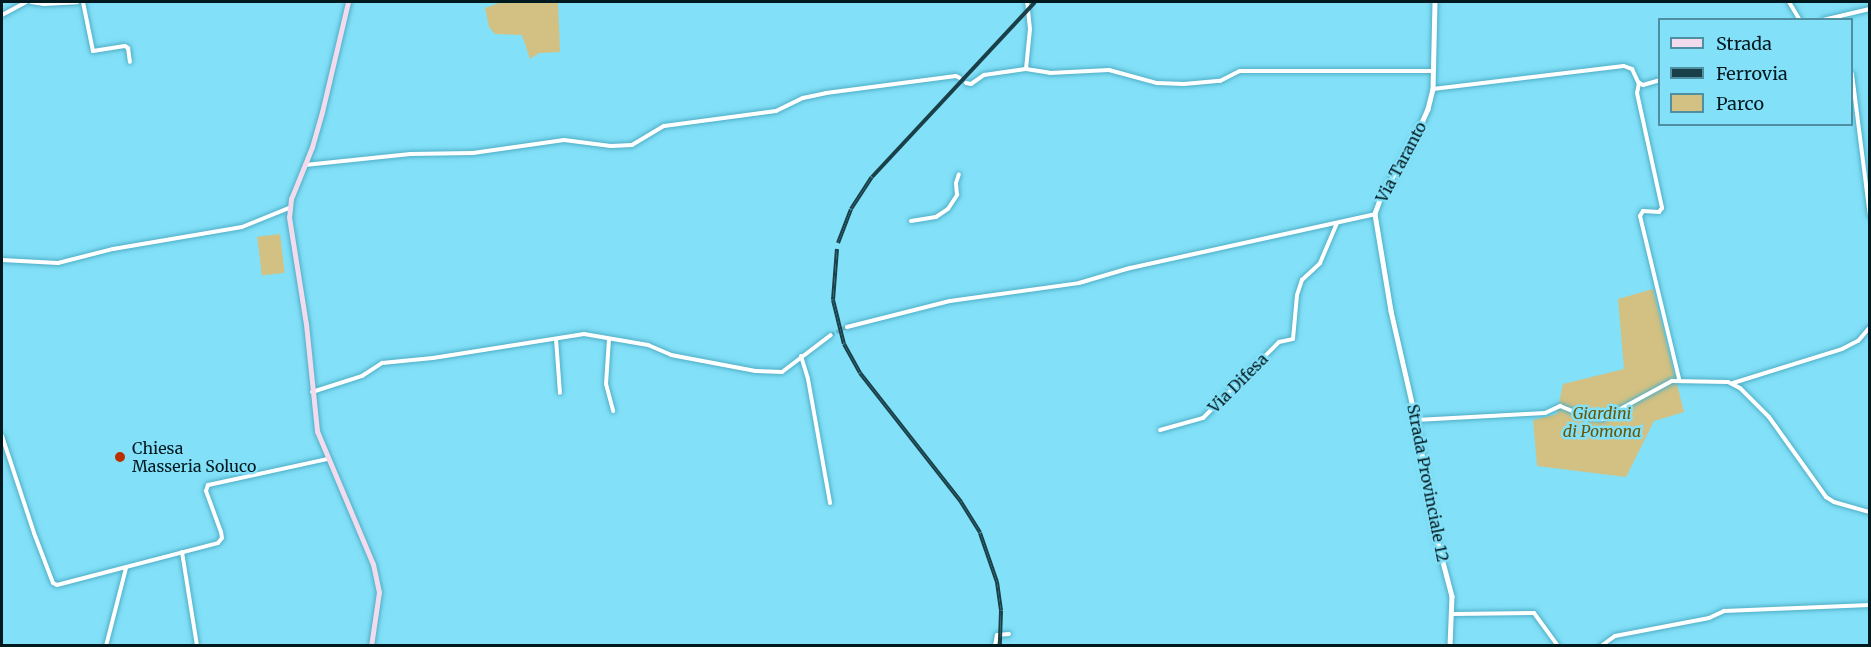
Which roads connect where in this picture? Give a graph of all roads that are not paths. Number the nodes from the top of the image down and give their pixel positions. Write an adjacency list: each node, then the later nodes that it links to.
1 (26, 2): 10 (street)
2 (31, 2): 3 (street)
3 (77, 2)
4 (83, 2): 13 (street)
5 (348, 2): 22 (main road)
6 (1027, 2): 14 (street)
7 (1435, 2): 15 (street, Via Taranto)
8 (1789, 2): 12 (street)
9 (1869, 9): 11 (street)
10 (2, 15)
11 (1845, 17)
12 (1799, 18)
13 (130, 62)
14 (1026, 69): 15 (street); 18 (street)
15 (1433, 71): 20 (street, Via Taranto)
16 (960, 78): 22 (street)
17 (1658, 80): 19 (street)
18 (966, 83)
19 (1639, 83): 20 (street); 37 (street)
20 (1433, 89): 25 (street, Via Taranto)
21 (1853, 90): 26 (street)
22 (304, 165): 24 (main road)
23 (959, 174): 27 (street)
24 (289, 208): 29 (street); 39 (main road)
25 (1376, 214): 28 (street); 30 (street, Via Taranto)
26 (1869, 216)
27 (911, 221)
28 (1337, 222): 31 (street); 43 (street, Via Difesa)
29 (2, 260)
30 (1393, 322): 42 (street, Strada Provinciale 12)
31 (847, 327)
32 (1869, 327): 38 (street)
33 (831, 335): 36 (street)
34 (556, 339): 35 (street); 39 (street); 40 (street)
35 (609, 339): 36 (street); 41 (street)
36 (801, 355): 46 (street)
37 (1679, 379): 38 (street); 42 (street)
38 (1733, 384): 47 (street)
39 (311, 393): 45 (main road)
40 (560, 393)
41 (613, 411)
42 (1416, 420): 51 (street, Strada Provinciale 12)
43 (1160, 430)
44 (2, 436): 49 (street)
45 (327, 459): 48 (street); 55 (main road)
46 (830, 503)
47 (1869, 512)
48 (182, 552): 49 (street); 54 (street)
49 (126, 568): 53 (street)
50 (1869, 605): 59 (street)
51 (1454, 614): 57 (street, Strada Provinciale 12); 58 (street)
52 (1009, 634): 56 (street)
53 (106, 645)
54 (197, 645)
55 (371, 645)
56 (995, 645)
57 (1450, 645)
58 (1558, 645)
59 (1601, 645)

